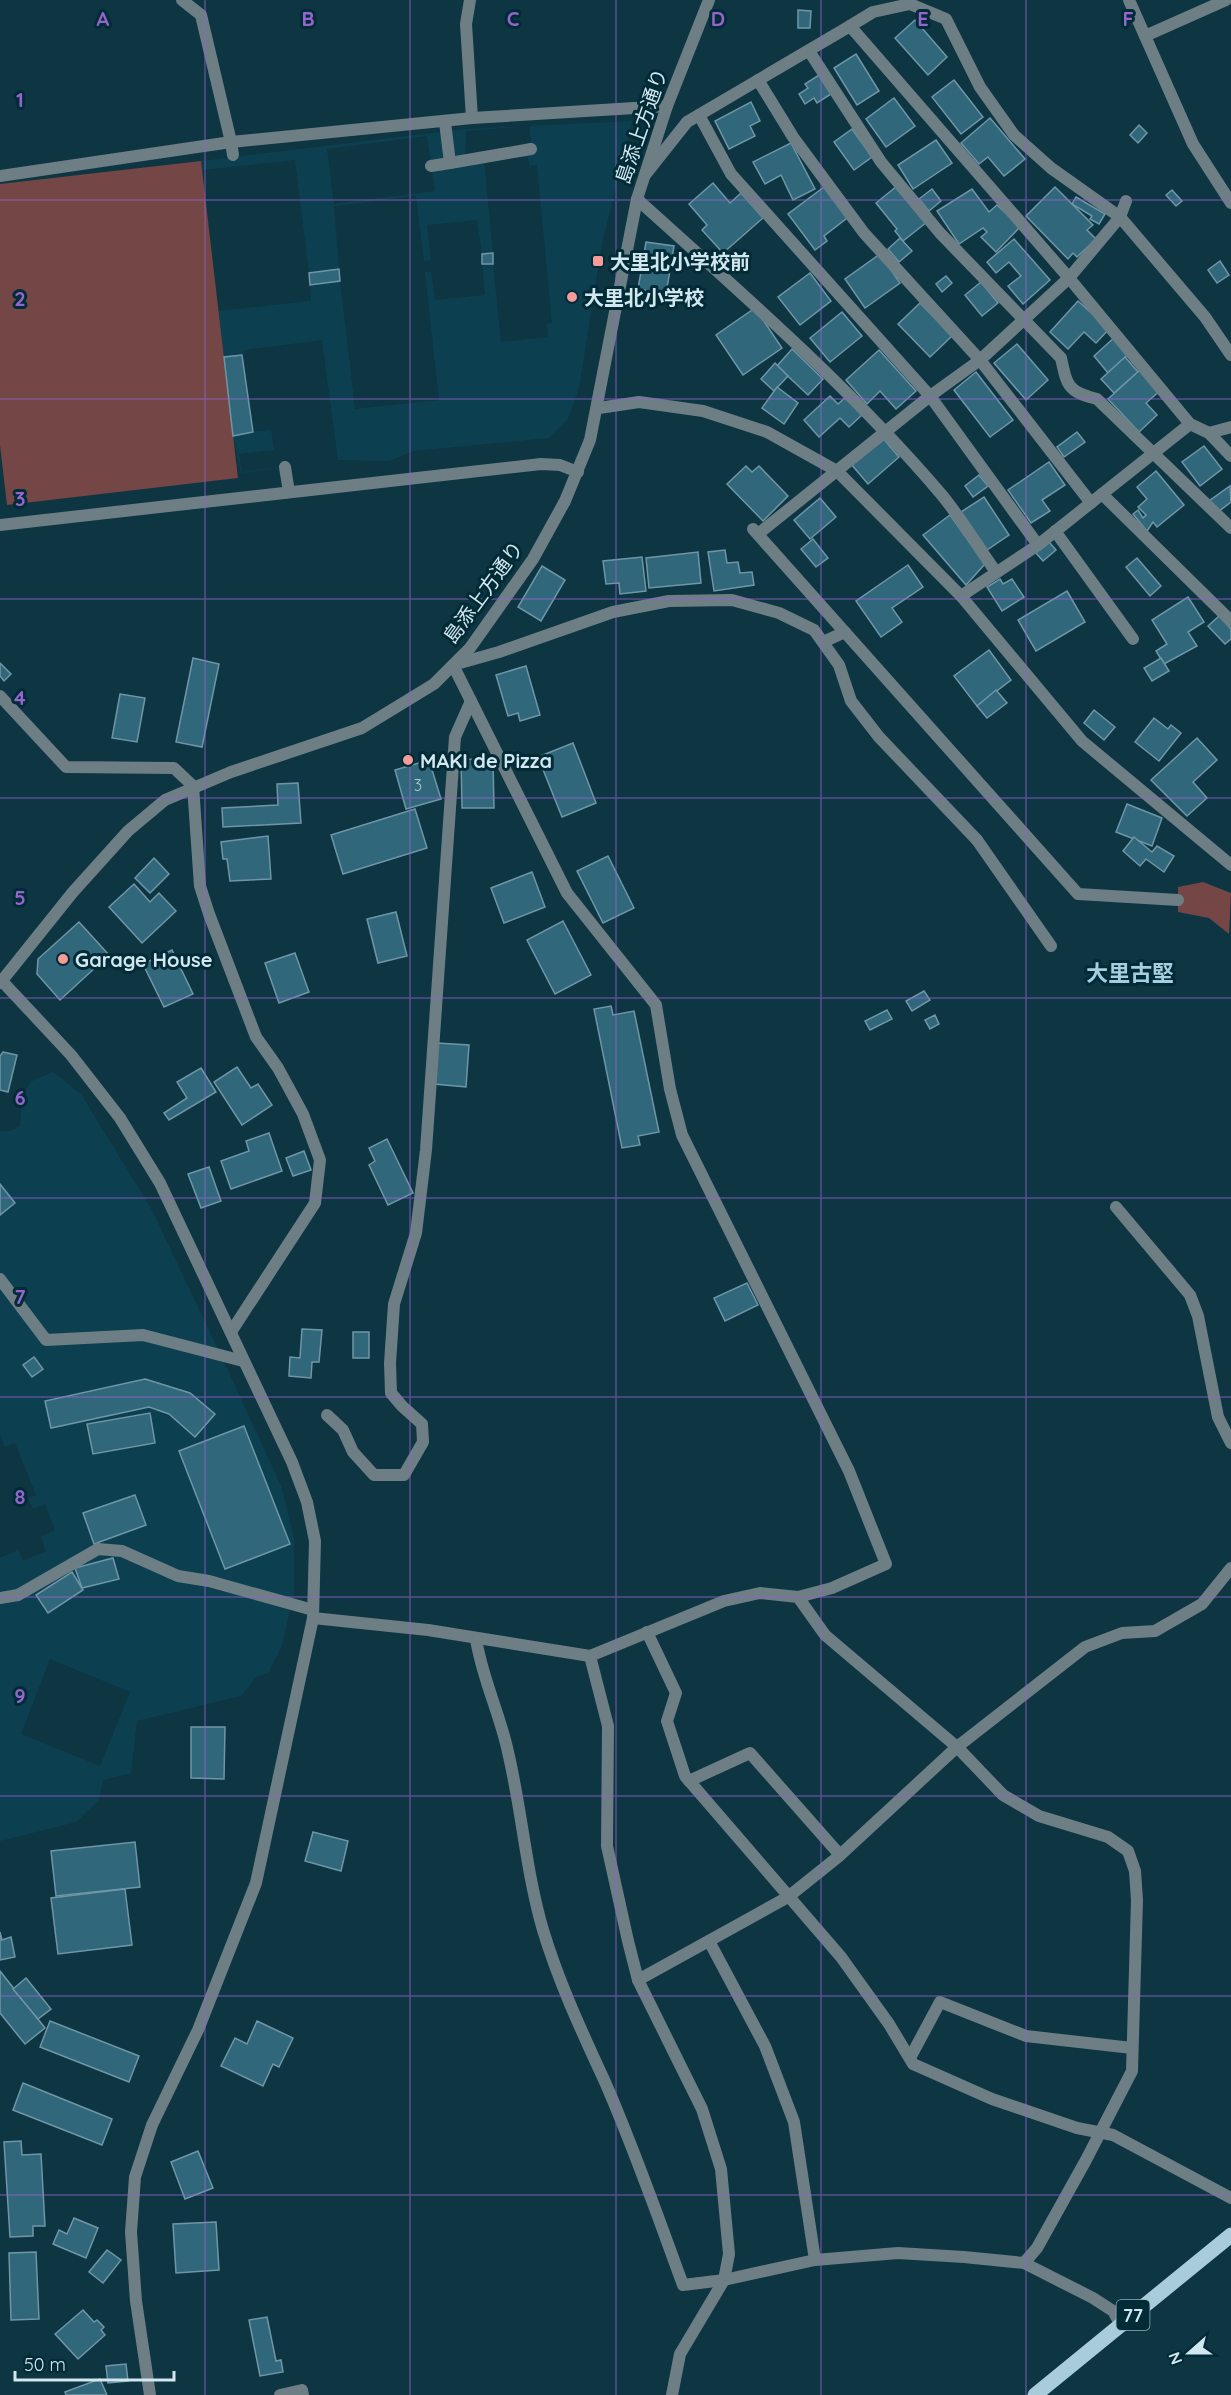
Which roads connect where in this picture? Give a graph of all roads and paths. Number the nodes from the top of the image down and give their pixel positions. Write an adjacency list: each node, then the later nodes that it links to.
1 (182, 0): 14 (street)
2 (470, 0): 12 (street)
3 (709, 0): 10 (street, 島添上方通り)
4 (1129, 0): 7 (street)
5 (1226, 0): 7 (street)
6 (850, 26): 8 (street); 23 (street); 24 (street)
7 (1145, 36): 22 (street)
8 (809, 51): 9 (street); 25 (street)
9 (758, 80): 11 (street); 27 (street)
10 (667, 106): 12 (street); 19 (street, 島添上方通り)
11 (699, 115): 19 (street); 28 (street)
12 (472, 118): 13 (street)
13 (445, 122): 14 (street); 16 (street)
14 (232, 149): 18 (street)
15 (531, 149): 16 (street)
16 (450, 163): 17 (street)
17 (431, 166)
18 (0, 176)
19 (644, 176): 20 (street, 島添上方通り)
20 (637, 199): 29 (street, 島添上方通り); 32 (street)
21 (1126, 201): 23 (street)
22 (1231, 203)
23 (1120, 217): 24 (street); 26 (street)
24 (1069, 278): 25 (street); 30 (street)
25 (1023, 321): 27 (street); 34 (street)
26 (1231, 355)
27 (980, 360): 28 (street); 41 (street)
28 (930, 396): 32 (street); 45 (street)
29 (599, 408): 37 (street); 38 (street, 島添上方通り)
30 (1190, 424): 33 (street); 34 (street)
31 (1231, 427): 33 (street)
32 (885, 432): 37 (street); 46 (street)
33 (1209, 433): 35 (street)
34 (1152, 453): 40 (street); 43 (street)
35 (1231, 456)
36 (285, 467): 39 (street)
37 (837, 471): 47 (street); 49 (street)
38 (578, 472): 39 (street); 52 (street, 島添上方通り)
39 (289, 492): 42 (street)
40 (1102, 494): 41 (street); 48 (street)
41 (1091, 503): 44 (street)
42 (0, 525)
43 (1231, 528)
44 (1055, 531): 45 (street); 50 (street)
45 (1038, 545): 46 (street)
46 (996, 572): 47 (street)
47 (961, 596): 56 (street)
48 (1231, 621)
49 (845, 632): 51 (street); 57 (street)
50 (1133, 639)
51 (823, 642): 52 (street); 58 (street)
52 (453, 665): 54 (street); 55 (street, 島添上方通り)
53 (0, 696): 55 (street)
54 (471, 701): 64 (street); 67 (street)
55 (193, 786): 59 (street, 島添上方通り); 62 (street)
56 (1231, 865)
57 (1178, 900)
58 (1051, 946)
59 (1, 982): 62 (street)
60 (1116, 1208): 65 (street)
61 (0, 1279): 63 (street)
62 (231, 1332): 63 (street)
63 (243, 1361): 69 (street)
64 (327, 1415)
65 (1231, 1443)
66 (1231, 1568): 73 (street)
67 (798, 1597): 70 (street); 73 (street)
68 (0, 1598): 69 (street)
69 (313, 1614): 71 (street); 88 (street)
70 (647, 1632): 72 (street); 74 (street)
71 (476, 1639): 72 (street); 86 (street)
72 (590, 1656): 78 (street)
73 (957, 1747): 75 (street); 79 (street)
74 (689, 1781): 75 (street); 76 (street)
75 (840, 1855): 76 (street)
76 (788, 1897): 77 (street); 80 (street)
77 (709, 1941): 78 (street); 84 (street)
78 (638, 1980): 86 (street)
79 (1132, 2048): 80 (street); 81 (street)
80 (910, 2058): 81 (street)
81 (1099, 2133): 82 (street); 85 (street)
82 (1231, 2198)
83 (1231, 2235): 87 (main road, 77)
84 (814, 2260): 85 (street); 86 (street)
85 (1024, 2263): 87 (street)
86 (724, 2280): 91 (street)
87 (1121, 2325): 92 (main road, 77)
88 (150, 2395)
89 (279, 2395): 90 (street)
90 (303, 2395)
91 (672, 2395)
92 (1035, 2395)

